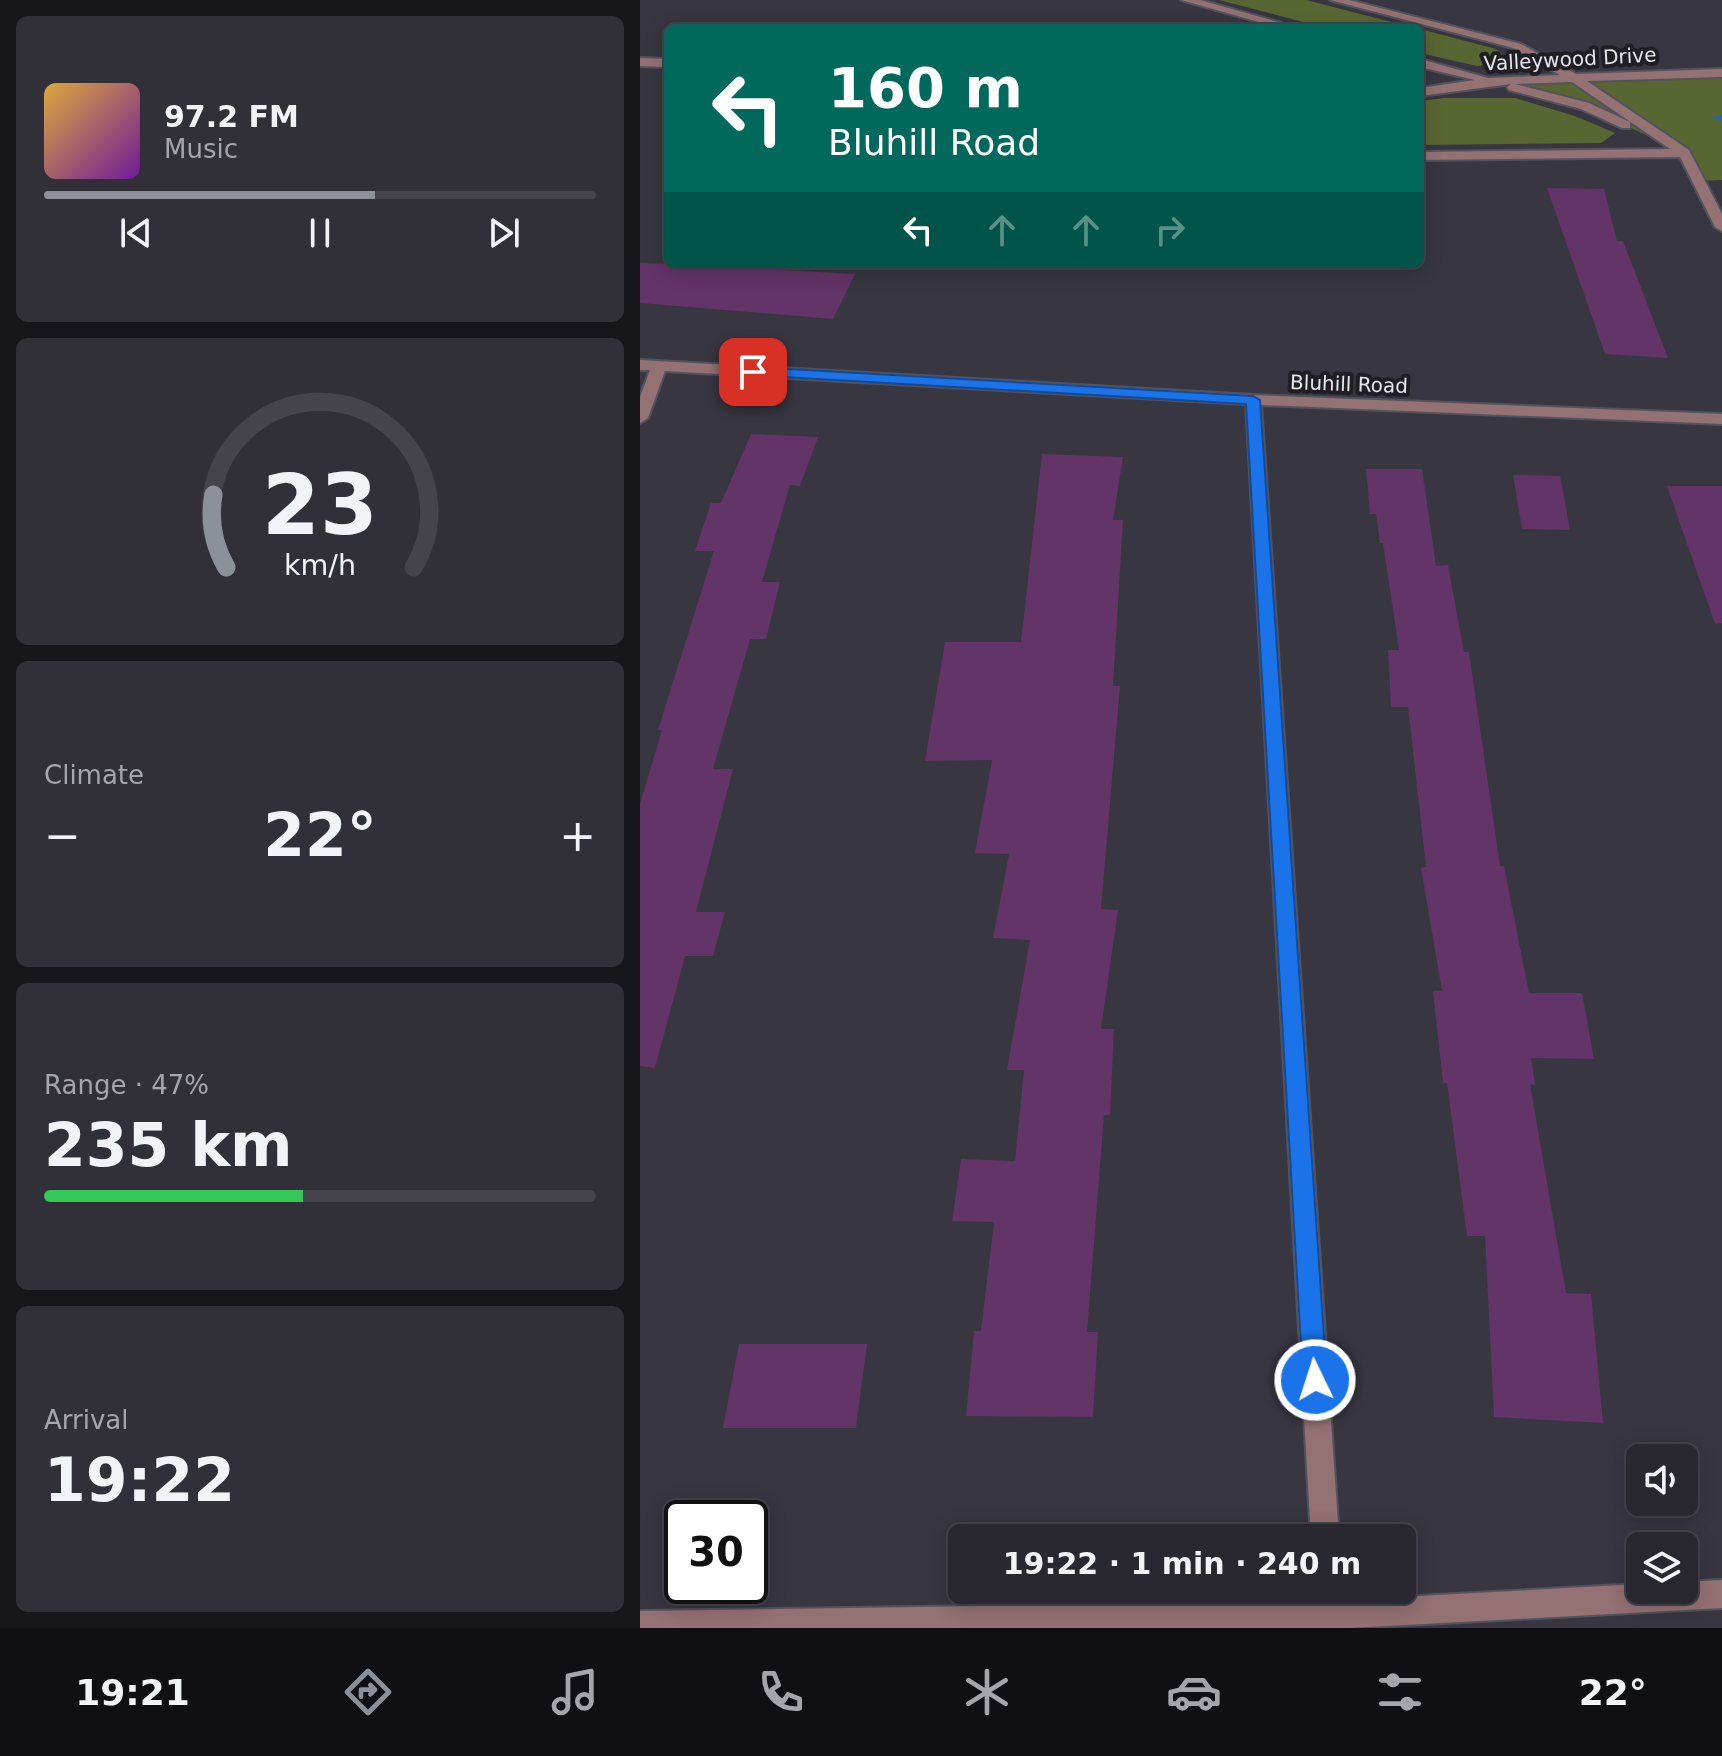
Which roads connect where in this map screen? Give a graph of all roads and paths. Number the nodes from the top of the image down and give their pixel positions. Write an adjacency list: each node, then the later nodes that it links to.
1 (1187, 0): 3 (street)
2 (1336, 0): 8 (street)
3 (1278, 24)
4 (640, 62): 5 (street)
5 (664, 63)
6 (1424, 64): 9 (street)
7 (1722, 73): 8 (street, Valleywood Drive)
8 (1574, 78): 9 (street, Valleywood Drive); 11 (street)
9 (1492, 81): 10 (street, Valleywood Drive); 11 (street)
10 (1424, 91)
11 (1684, 153): 12 (street); 13 (street)
12 (1424, 156)
13 (1716, 202): 14 (street)
14 (1722, 227)
15 (640, 365): 16 (street, Bluhill Road)
16 (659, 367): 17 (street, Bluhill Road); 18 (street)
17 (1253, 400): 19 (street, Bluhill Road); 20 (street)
18 (640, 418)
19 (1722, 419)
20 (1324, 1524)
21 (1722, 1594): 22 (street)
22 (1330, 1611): 23 (street)
23 (640, 1625)

